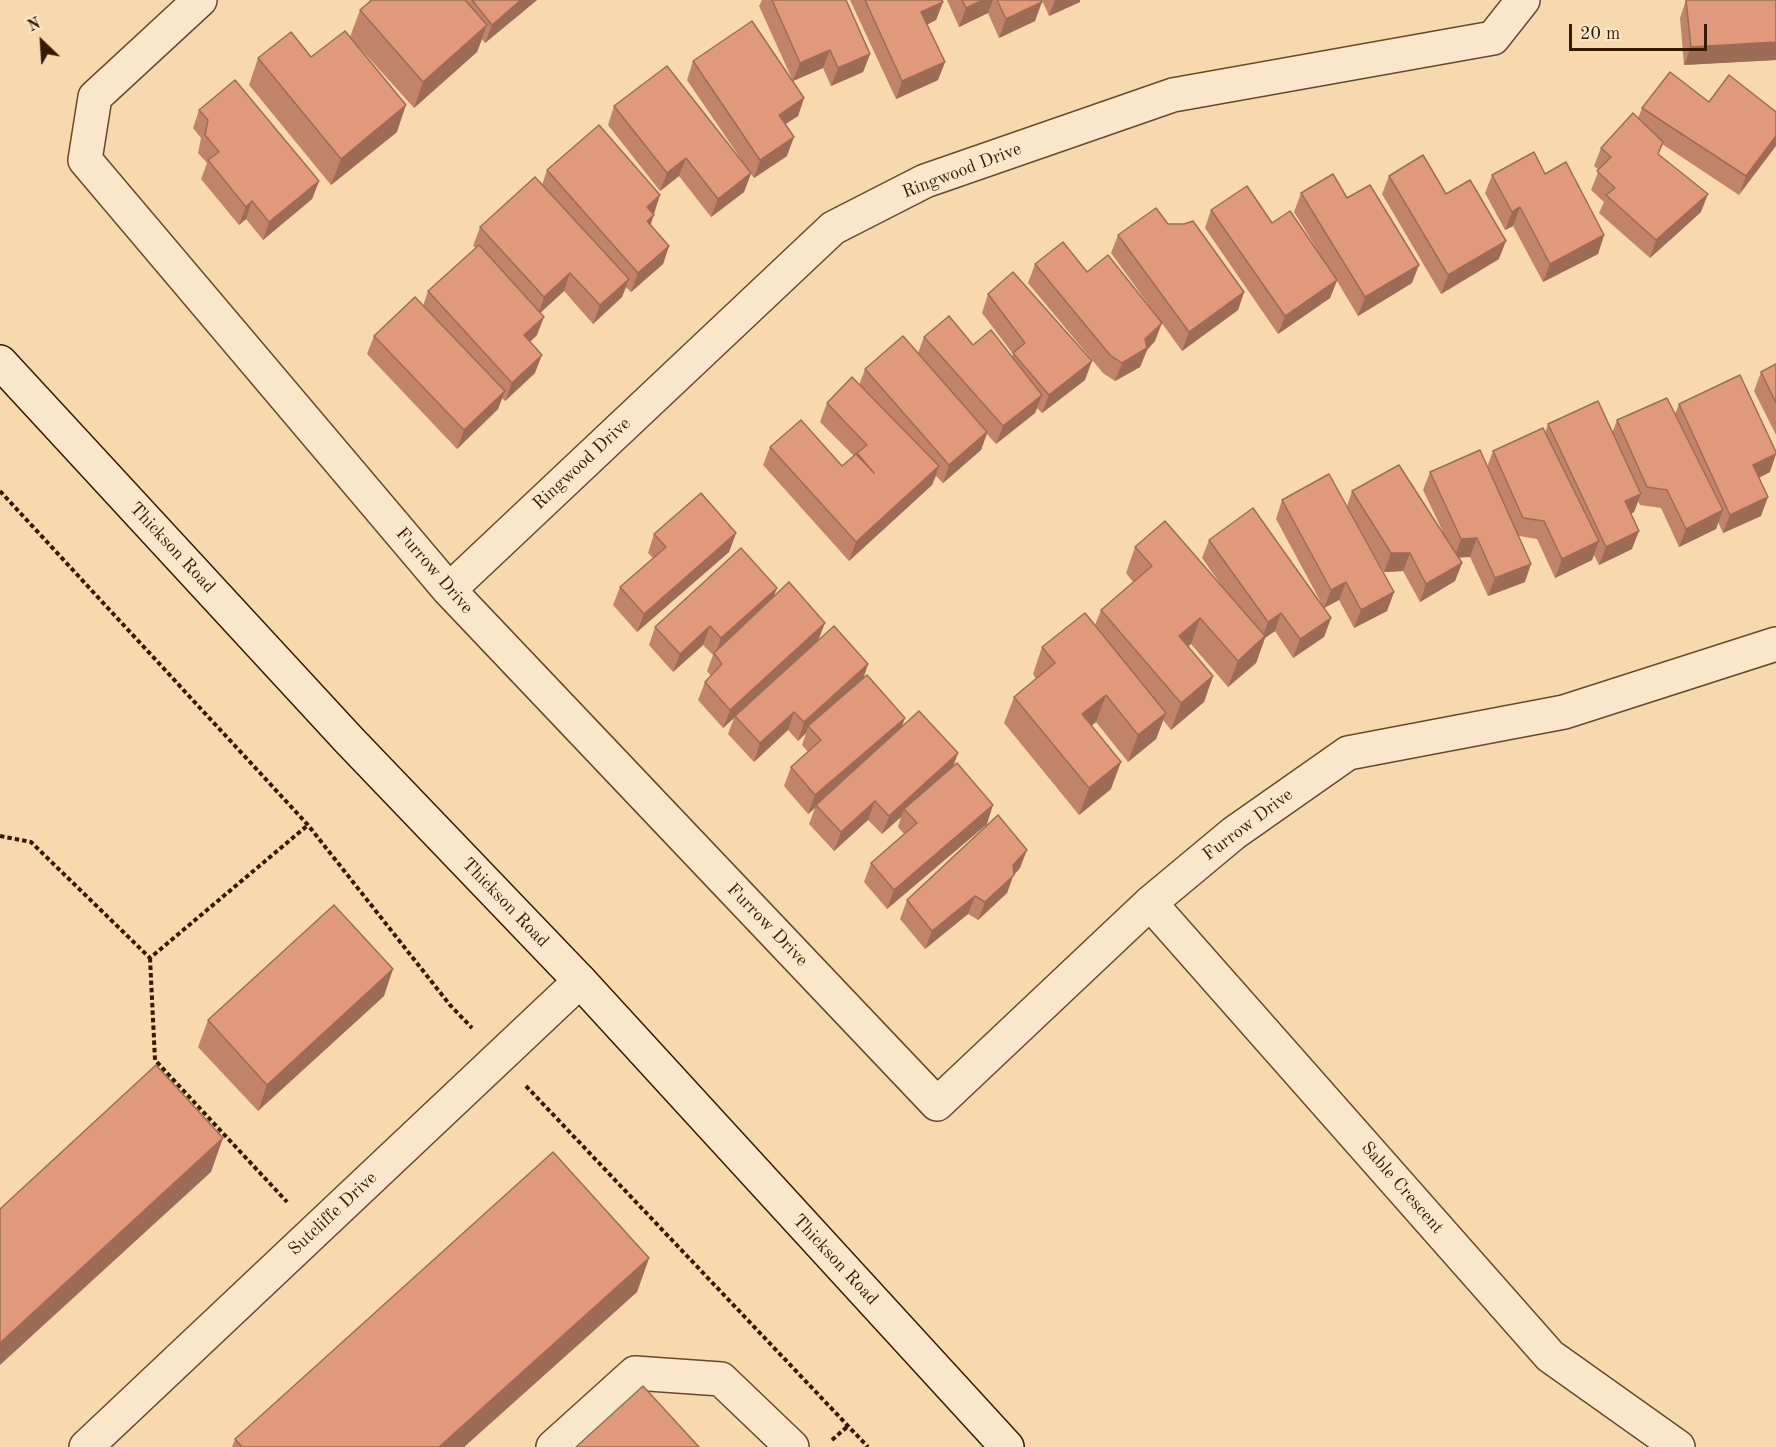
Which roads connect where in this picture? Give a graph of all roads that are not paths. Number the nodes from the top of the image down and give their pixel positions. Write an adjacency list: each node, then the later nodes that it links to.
1 (200, 0): 4 (street, Furrow Drive)
2 (1522, 0): 4 (street, Ringwood Drive)
3 (0, 362): 7 (street, Thickson Road)
4 (449, 590): 6 (street, Furrow Drive)
5 (1776, 644): 6 (street, Furrow Drive)
6 (1150, 903): 12 (street, Sable Crescent)
7 (580, 981): 8 (street, Sutcliffe Drive); 11 (street, Thickson Road)
8 (93, 1445)
9 (553, 1447): 10 (street)
10 (792, 1447)
11 (1006, 1447)
12 (1678, 1447)

